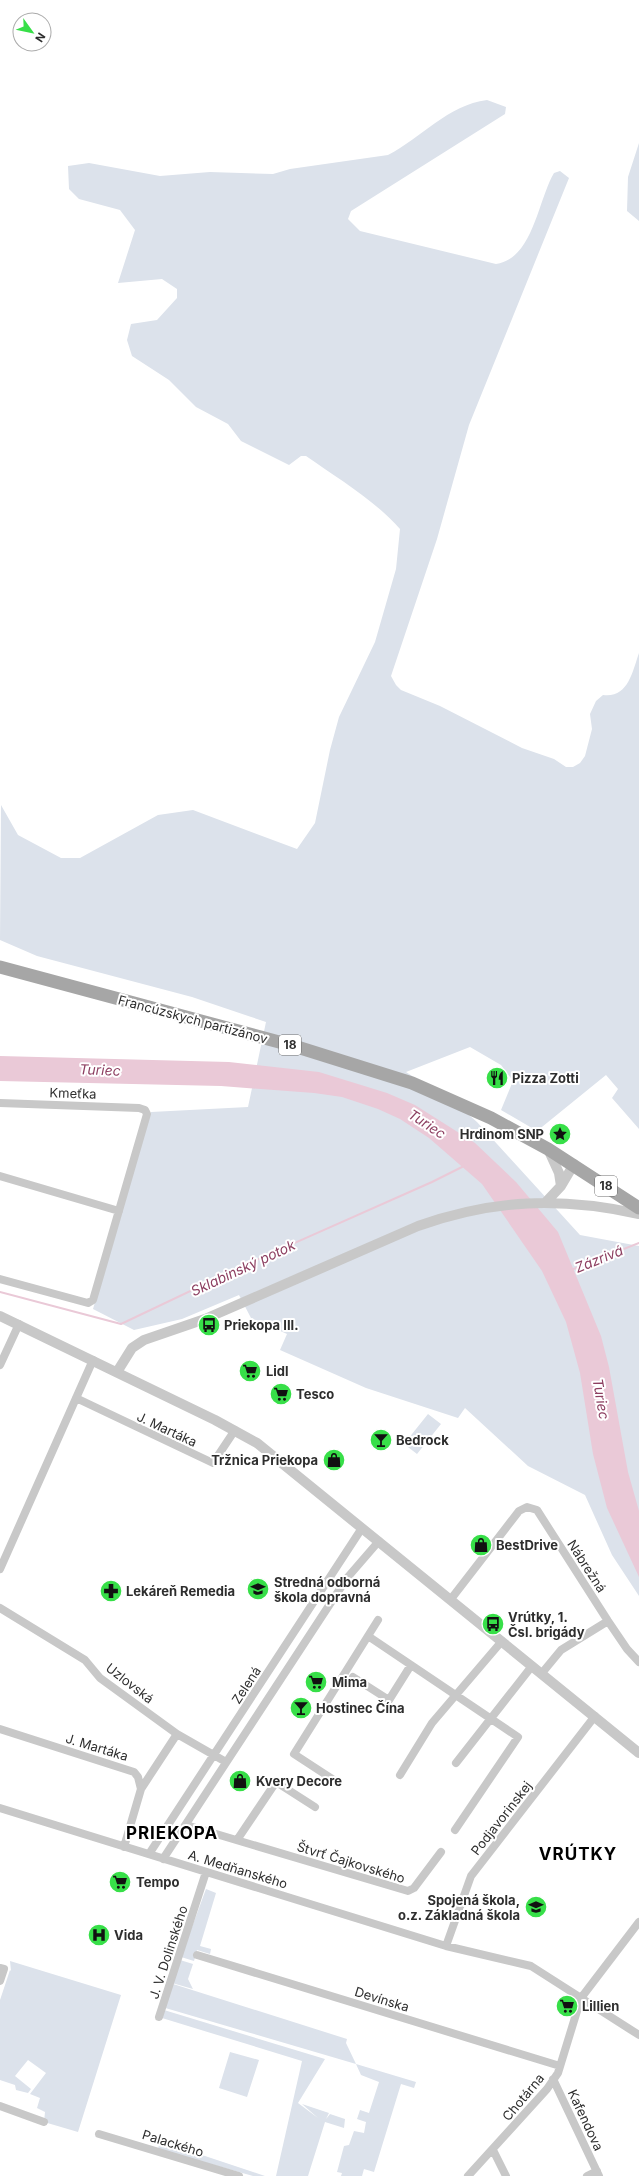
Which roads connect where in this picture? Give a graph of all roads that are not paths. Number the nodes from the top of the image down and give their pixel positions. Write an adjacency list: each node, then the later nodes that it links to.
1 (0, 960): 3 (street)
2 (0, 967): 3 (main road, Francúzskych partizánov / 18)
3 (14, 971): 5 (main road, Francúzskych partizánov / 18)
4 (0, 1103): 11 (street, Kmeťka)
5 (548, 1149): 6 (main road, Francúzskych partizánov / 18); 8 (street)
6 (574, 1164): 8 (street); 10 (main road, Francúzskych partizánov / 18)
7 (0, 1176): 11 (street)
8 (561, 1186): 9 (street)
9 (542, 1202): 12 (street); 18 (street)
10 (639, 1208)
11 (119, 1211): 13 (street)
12 (639, 1214)
13 (0, 1279)
14 (0, 1316): 15 (street)
15 (19, 1324): 16 (street); 17 (street)
16 (93, 1360): 18 (street); 19 (street)
17 (0, 1365)
18 (117, 1372): 20 (street)
19 (76, 1398): 20 (street, J. Martáka); 23 (street)
20 (235, 1430): 21 (street)
21 (362, 1528): 22 (street); 41 (street, Zelená)
22 (379, 1541): 24 (street); 42 (street, Zelená)
23 (0, 1569)
24 (451, 1599): 27 (street, Nábrežná); 29 (street)
25 (0, 1608): 39 (street, Uzlovská)
26 (378, 1620): 28 (street)
27 (608, 1621): 30 (street, Nábrežná); 33 (street)
28 (368, 1636): 31 (street); 45 (street)
29 (502, 1641): 32 (street); 35 (street)
30 (639, 1662)
31 (411, 1665): 34 (street); 35 (street)
32 (532, 1666): 33 (street); 37 (street)
33 (542, 1673): 36 (street)
34 (354, 1677)
35 (457, 1697): 37 (street); 44 (street)
36 (595, 1716): 40 (street); 58 (street, Podjavorinskej)
37 (489, 1718): 43 (street); 50 (street)
38 (0, 1729): 46 (street, J. Martáka)
39 (177, 1734): 41 (street, Uzlovská); 46 (street)
40 (639, 1752)
41 (214, 1755): 42 (street, Uzlovská); 54 (street, Zelená)
42 (226, 1762): 49 (street, Zelená)
43 (456, 1764)
44 (400, 1775)
45 (338, 1782)
46 (141, 1789): 52 (street)
47 (315, 1807): 51 (street)
48 (0, 1808): 52 (street, A. Medňanského)
49 (186, 1825): 51 (street, Štvrť Čajkovského); 55 (street, Zelená)
50 (455, 1830)
51 (237, 1840): 53 (street, Štvrť Čajkovského)
52 (124, 1847): 54 (street, A. Medňanského)
53 (441, 1852)
54 (149, 1854): 55 (street, A. Medňanského)
55 (164, 1859): 56 (street, A. Medňanského)
56 (206, 1872): 58 (street, A. Medňanského); 63 (street, J. V. Dolinského)
57 (639, 1922): 62 (street)
58 (446, 1946): 62 (street, A. Medňanského)
59 (196, 1955): 65 (street, Devínska)
60 (0, 1968): 61 (street)
61 (0, 1981)
62 (581, 1998): 64 (street, A. Medňanského); 65 (street, Chotárna)
63 (159, 2017)
64 (639, 2037)
65 (560, 2066): 66 (street, Chotárna)
66 (554, 2079): 70 (street, Chotárna); 71 (street, Kafendova)
67 (0, 2106): 68 (street)
68 (44, 2122)
69 (99, 2134): 72 (street, Palackého)
70 (493, 2150): 73 (street, Chotárna); 74 (street)
71 (598, 2174): 75 (street, Kafendova)
72 (239, 2176)
73 (468, 2176)
74 (506, 2176)
75 (587, 2176)

